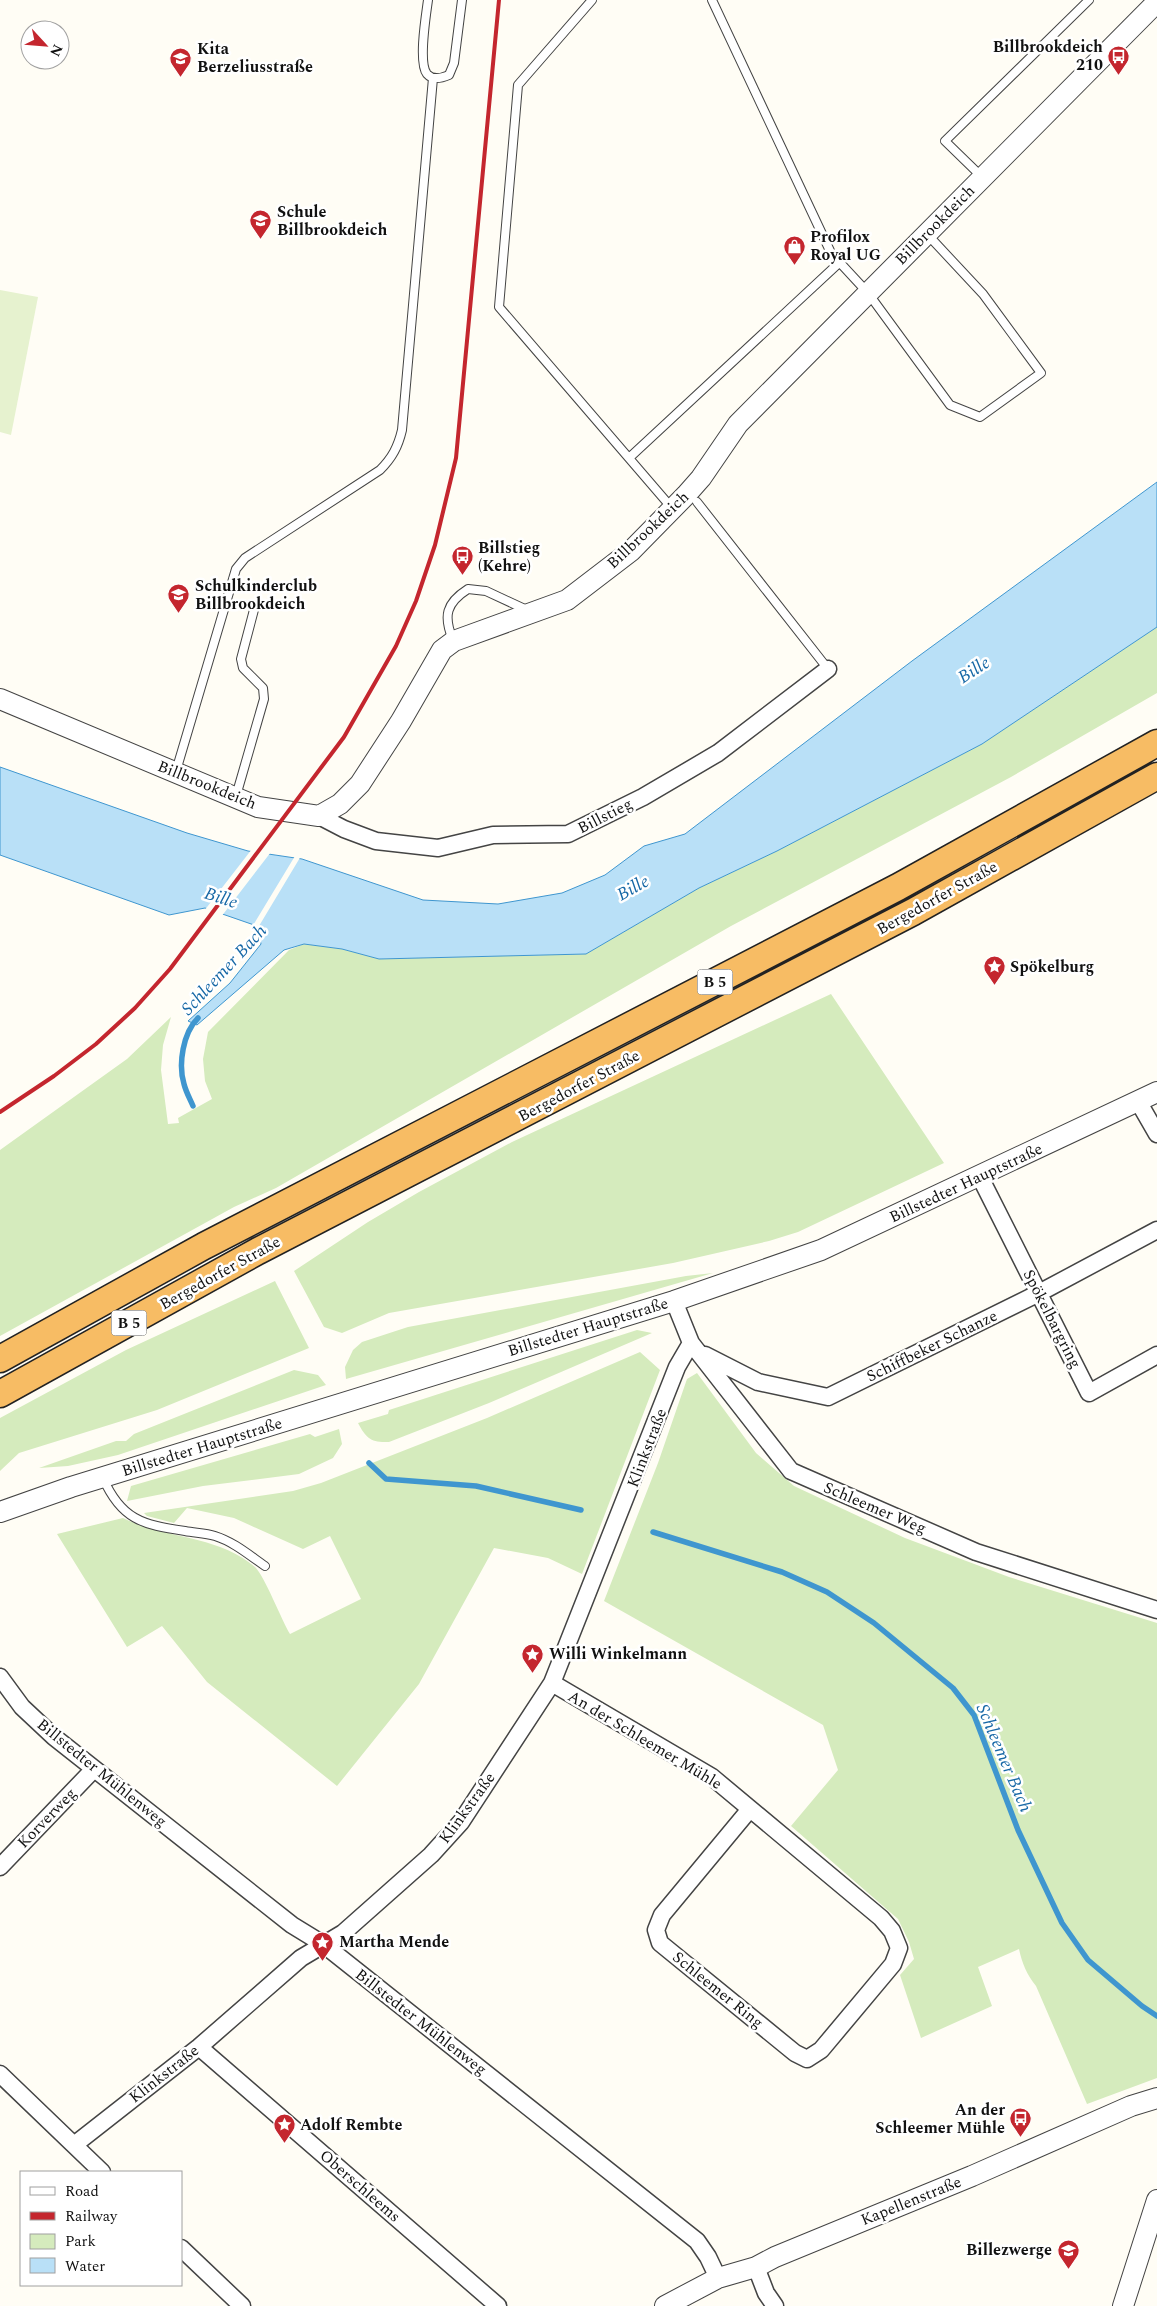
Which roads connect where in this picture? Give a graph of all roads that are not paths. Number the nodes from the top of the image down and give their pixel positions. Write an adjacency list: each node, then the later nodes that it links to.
1 (428, 0): 7 (lane)
2 (462, 0): 7 (lane)
3 (592, 0): 12 (lane)
4 (712, 0): 10 (lane)
5 (1089, 0): 8 (lane)
6 (1157, 2): 8 (street, Billbrookdeich)
7 (433, 78): 21 (lane)
8 (982, 178): 9 (street, Billbrookdeich)
9 (927, 233): 11 (street, Billbrookdeich); 11 (lane)
10 (840, 262): 11 (lane); 12 (lane)
11 (868, 293): 14 (street, Billbrookdeich)
12 (629, 458): 14 (lane)
13 (697, 502): 18 (lane)
14 (673, 509): 16 (street, Billbrookdeich)
15 (255, 606): 23 (lane)
16 (534, 613): 17 (street, Billbrookdeich); 17 (lane)
17 (454, 641): 24 (street, Billbrookdeich)
18 (828, 669): 24 (street, Billstieg)
19 (0, 699): 21 (street, Billbrookdeich)
20 (1157, 742): 34 (highway, Bergedorfer Straße / B 5)
21 (175, 773): 23 (street, Billbrookdeich)
22 (1157, 776): 35 (highway, Bergedorfer Straße / B 5)
23 (236, 798): 24 (street, Billbrookdeich)
24 (319, 816)
25 (1157, 1092): 26 (street, Billstedter Hauptstraße)
26 (1138, 1101): 27 (street); 28 (street, Billstedter Hauptstraße)
27 (1157, 1134)
28 (980, 1177): 30 (street, Spökelbargring); 31 (street, Billstedter Hauptstraße)
29 (1157, 1230): 30 (street, Schiffbeker Schanze)
30 (1039, 1293): 32 (street, Schiffbeker Schanze); 33 (street, Spökelbargring)
31 (674, 1301): 32 (street, Schleemer Weg); 36 (street, Billstedter Hauptstraße)
32 (696, 1348): 39 (street, Schleemer Weg); 41 (street, Klinkstraße)
33 (1157, 1355)
34 (0, 1359)
35 (0, 1394)
36 (102, 1478): 37 (street, Billstedter Hauptstraße); 38 (lane)
37 (0, 1512)
38 (265, 1566)
39 (1157, 1610)
40 (0, 1677): 42 (street, Billstedter Mühlenweg)
41 (552, 1684): 43 (street, An der Schleemer Mühle); 45 (street, Klinkstraße)
42 (94, 1769): 44 (street, Korverweg); 45 (street, Billstedter Mühlenweg)
43 (750, 1809): 46 (street, An der Schleemer Mühle); 46 (street, Schleemer Ring)
44 (0, 1867)
45 (323, 1944): 47 (street, Klinkstraße); 56 (street, Billstedter Mühlenweg)
46 (893, 1964)
47 (199, 2047): 50 (street, Klinkstraße); 58 (street, Oberschleems)
48 (0, 2074): 50 (street)
49 (1157, 2098): 55 (street, Kapellenstraße)
50 (74, 2145): 51 (street)
51 (101, 2171)
52 (1157, 2200): 53 (street)
53 (1152, 2230): 61 (street)
54 (182, 2249): 57 (street)
55 (756, 2267): 56 (street, Kapellenstraße); 60 (street)
56 (718, 2278): 59 (street, Kapellenstraße)
57 (233, 2302)
58 (498, 2306)
59 (665, 2306)
60 (775, 2306)
61 (1123, 2306)

